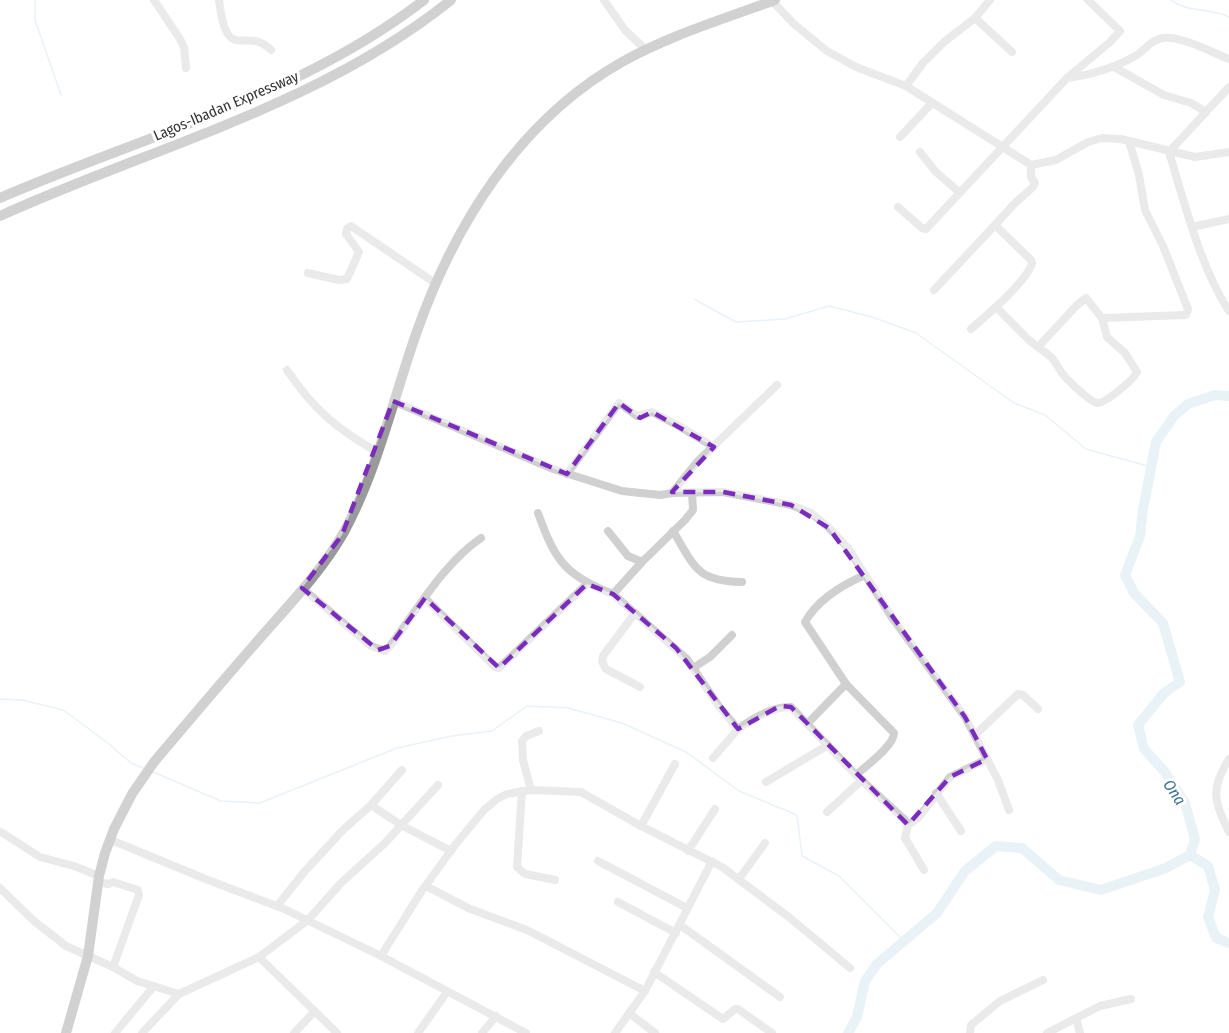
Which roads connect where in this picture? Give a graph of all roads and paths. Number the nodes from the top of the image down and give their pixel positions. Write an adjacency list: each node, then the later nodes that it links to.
1 (154, 0): 16 (street)
2 (219, 0): 11 (street)
3 (424, 0): 30 (highway, Lagos-Ibadan Expressway)
4 (451, 0): 32 (highway, Lagos-Ibadan Expressway)
5 (604, 0): 12 (street)
6 (990, 0): 10 (street)
7 (1088, 0): 17 (street)
8 (773, 1): 9 (highway); 18 (street)
9 (757, 3): 12 (highway)
10 (975, 18): 13 (street); 18 (street)
11 (271, 50)
12 (646, 50): 37 (highway)
13 (1012, 52)
14 (1229, 59): 15 (street)
15 (1114, 67): 17 (street); 21 (street)
16 (186, 68)
17 (1067, 78): 24 (street)
18 (906, 86): 20 (street)
19 (1229, 87): 21 (street)
20 (932, 103): 22 (street); 24 (street)
21 (1206, 112): 26 (street)
22 (900, 137)
23 (1129, 141): 26 (street); 28 (street); 41 (street)
24 (1004, 147): 28 (street); 29 (street)
25 (920, 152): 29 (street)
26 (1169, 152): 27 (street); 35 (street)
27 (1229, 152)
28 (1031, 165): 34 (street)
29 (959, 192): 31 (street)
30 (0, 198)
31 (898, 207)
32 (0, 216)
33 (1229, 219): 35 (street)
34 (995, 225): 38 (street); 39 (street)
35 (1192, 227): 40 (street)
36 (308, 273): 37 (street)
37 (435, 283): 46 (highway)
38 (934, 290)
39 (996, 307): 42 (street); 43 (street)
40 (1229, 311)
41 (1102, 318): 43 (street); 43 (street)
42 (971, 329)
43 (1038, 347)
44 (287, 370): 48 (street)
45 (777, 386): 47 (street)
46 (393, 401): 48 (highway); 49 (street)
47 (714, 447): 49 (street); 50 (street)
48 (378, 452): 60 (highway)
49 (567, 474): 50 (street)
50 (672, 492): 51 (street)
51 (692, 492): 54 (street); 57 (street)
52 (538, 513): 59 (street)
53 (608, 531): 56 (street)
54 (672, 531): 56 (street); 58 (street)
55 (481, 538): 62 (street)
56 (642, 562): 61 (street)
57 (865, 575): 66 (street); 72 (street)
58 (742, 582)
59 (587, 584): 61 (street); 62 (street)
60 (302, 588): 62 (street); 95 (highway)
61 (614, 594): 63 (street)
62 (425, 598)
63 (635, 614): 65 (street); 67 (street)
64 (732, 635): 65 (street)
65 (693, 668): 70 (street)
66 (846, 684): 69 (street); 79 (street)
67 (640, 687)
68 (1038, 709): 72 (street)
69 (807, 724): 70 (street); 73 (street)
70 (738, 729): 74 (street)
71 (539, 731): 82 (street)
72 (975, 735): 75 (street)
73 (828, 745): 79 (street); 80 (street)
74 (713, 758)
75 (987, 759): 84 (street); 87 (street)
76 (1229, 759): 94 (street)
77 (675, 764): 91 (street)
78 (402, 770): 85 (street)
79 (859, 778): 88 (street); 90 (street)
80 (766, 782)
81 (438, 785): 89 (street)
82 (531, 790): 83 (street); 91 (street)
83 (522, 791): 98 (street); 104 (street)
84 (936, 793): 90 (street); 92 (street)
85 (371, 804): 89 (street); 108 (street)
86 (714, 809): 97 (street)
87 (1009, 810)
88 (827, 812)
89 (401, 825): 98 (street); 110 (street)
90 (908, 825): 101 (street)
91 (640, 826): 97 (street)
92 (961, 831)
93 (1, 832): 102 (street)
94 (1229, 832)
95 (111, 840): 102 (highway); 108 (street)
96 (765, 843): 103 (street)
97 (688, 850): 100 (street)
98 (451, 851): 105 (street)
99 (598, 861): 109 (street)
100 (712, 861): 103 (street); 109 (street)
101 (924, 870)
102 (98, 879): 113 (highway); 116 (street)
103 (739, 879): 117 (street)
104 (555, 880)
105 (426, 886): 114 (street); 121 (street)
106 (0, 888): 113 (street)
107 (618, 902): 112 (street)
108 (277, 906): 110 (street)
109 (687, 908): 111 (street)
110 (308, 920): 114 (street); 115 (street)
111 (680, 925): 112 (street); 124 (street)
112 (676, 933): 118 (street)
113 (88, 956): 116 (street); 130 (highway)
114 (381, 956): 122 (street)
115 (259, 957): 123 (street); 126 (street)
116 (114, 967): 120 (street)
117 (850, 968)
118 (654, 972): 121 (street); 140 (street)
119 (1043, 980): 141 (street)
120 (154, 986): 123 (street); 131 (street)
121 (645, 991): 127 (street)
122 (447, 992): 128 (street); 135 (street)
123 (179, 994): 132 (street)
124 (780, 997)
125 (1131, 999): 129 (street)
126 (314, 1012): 133 (street); 134 (street)
127 (629, 1013): 138 (street); 139 (street)
128 (496, 1016): 136 (street); 137 (street)
129 (1076, 1018): 142 (street); 143 (street)
130 (66, 1033)
131 (115, 1033)
132 (142, 1033)
133 (294, 1033)
134 (337, 1033)
135 (418, 1033)
136 (482, 1033)
137 (525, 1033)
138 (615, 1033)
139 (655, 1033)
140 (772, 1033)
141 (970, 1033)
142 (1047, 1033)
143 (1080, 1033)

